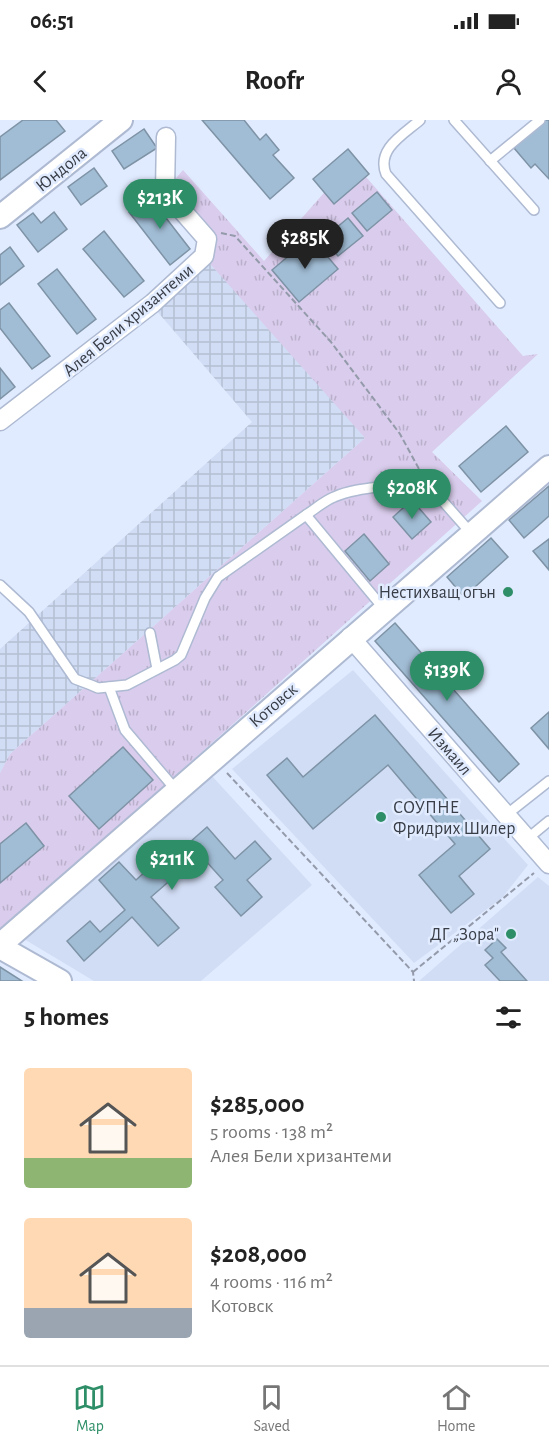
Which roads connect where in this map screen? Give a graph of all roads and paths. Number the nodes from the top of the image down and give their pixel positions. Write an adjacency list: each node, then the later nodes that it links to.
1 (121, 120): 8 (street, Юндола)
2 (420, 120): 10 (lane)
3 (454, 120): 6 (lane)
4 (540, 120): 6 (lane)
5 (166, 137): 9 (street)
6 (490, 161): 7 (lane)
7 (534, 210)
8 (0, 218)
9 (207, 239): 11 (street, Алея Бели хризантеми); 13 (path)
10 (500, 303)
11 (0, 422)
12 (549, 467): 15 (street, Котовск)
13 (425, 483): 14 (lane); 15 (lane)
14 (306, 515): 17 (lane); 20 (lane)
15 (471, 534): 17 (street, Котовск)
16 (0, 585): 21 (lane)
17 (384, 609): 19 (street, Котовск)
18 (150, 633): 20 (lane)
19 (350, 637): 22 (street, Котовск); 25 (street, Измаил)
20 (157, 669): 21 (lane)
21 (109, 687): 24 (lane)
22 (213, 758): 24 (street, Котовск); 30 (path)
23 (549, 782): 25 (lane)
24 (176, 790): 29 (street, Котовск)
25 (506, 815): 27 (street, Измаил)
26 (549, 821): 27 (lane)
27 (527, 839): 28 (street, Измаил)
28 (548, 863): 30 (path)
29 (0, 946): 31 (street)
30 (413, 972): 32 (path)
31 (60, 981)
32 (414, 981)

